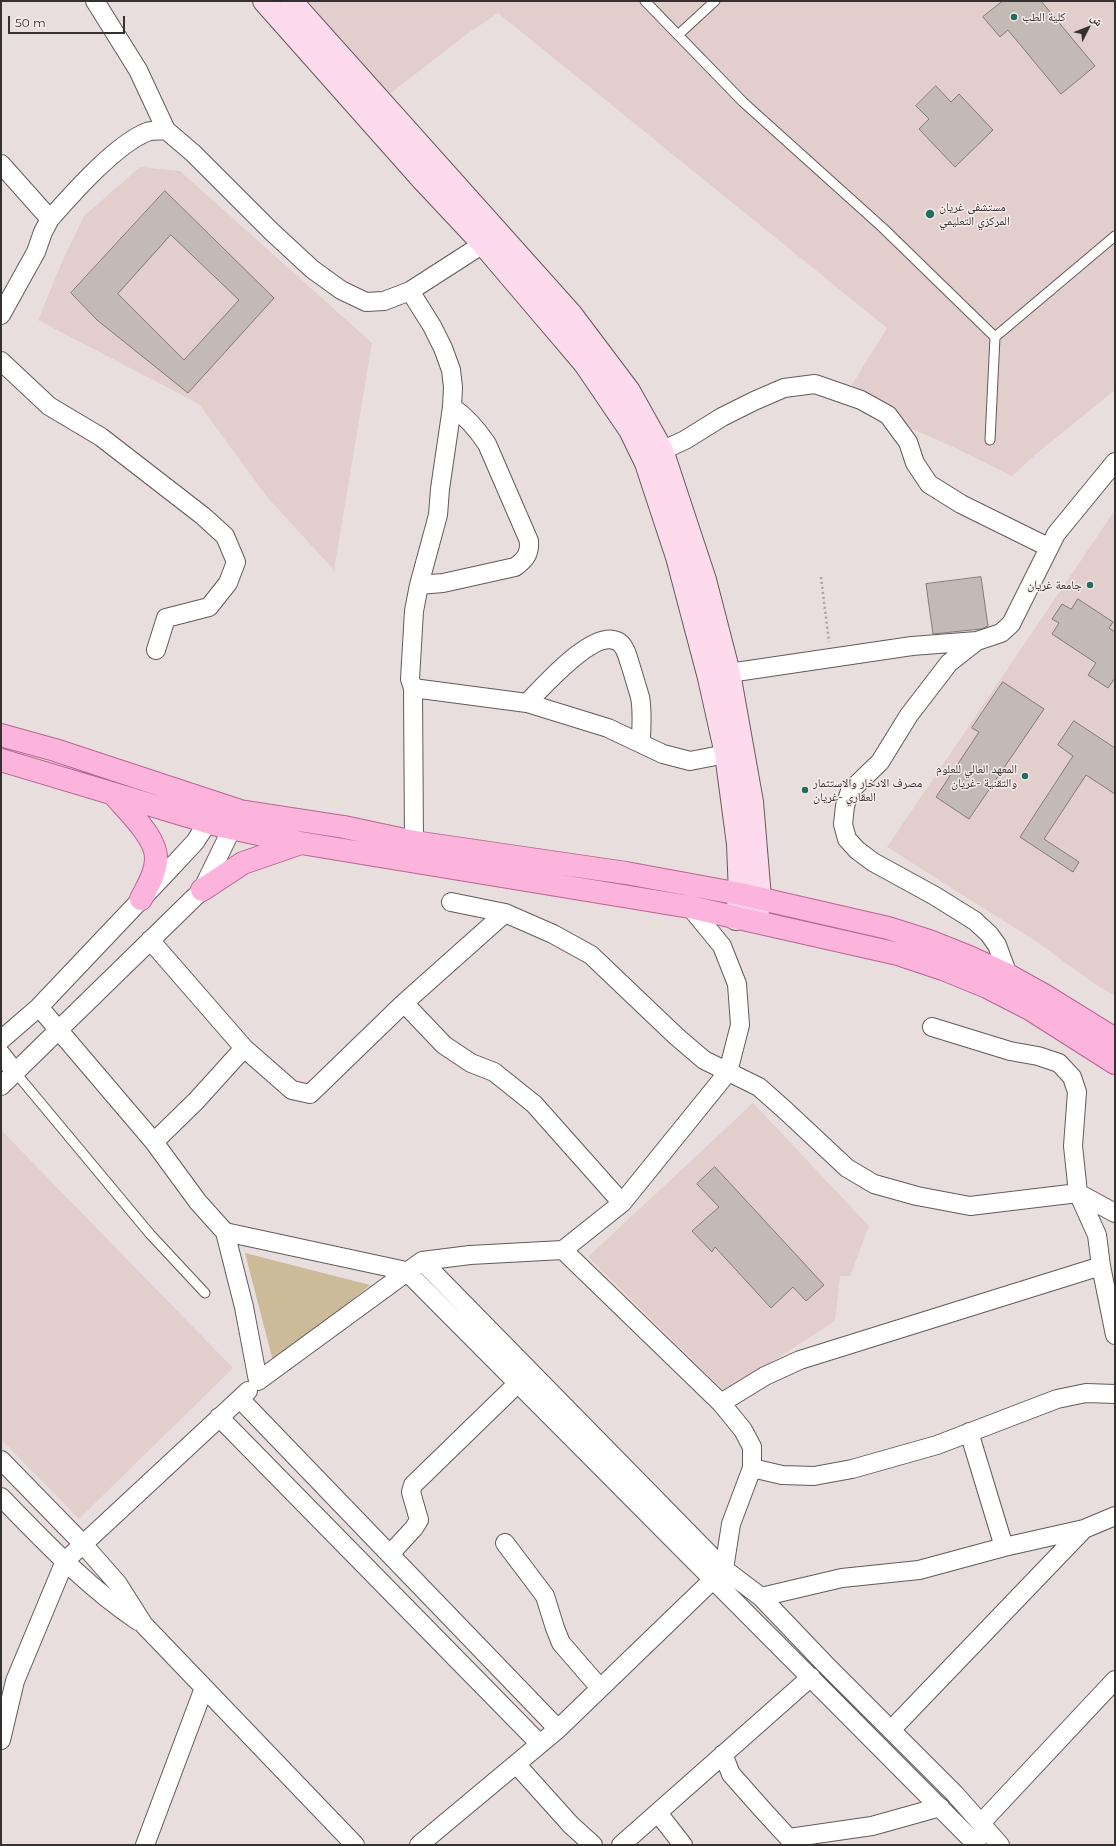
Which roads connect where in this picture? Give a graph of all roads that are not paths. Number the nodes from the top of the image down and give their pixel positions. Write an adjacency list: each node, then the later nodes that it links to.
1 (95, 1): 8 (street)
2 (264, 1): 7 (main road)
3 (291, 1): 7 (main road)
4 (645, 1): 6 (lane)
5 (715, 1): 6 (lane)
6 (678, 36): 15 (lane)
7 (391, 129): 12 (main road); 19 (main road)
8 (166, 130): 10 (street); 13 (street)
9 (1, 164): 10 (street)
10 (50, 219): 14 (street)
11 (1115, 236): 15 (lane)
12 (483, 244): 13 (street); 19 (main road)
13 (410, 291): 17 (street)
14 (1, 314)
15 (995, 337): 18 (lane)
16 (1, 361): 24 (street)
17 (452, 407): 22 (street); 22 (street)
18 (990, 440)
19 (653, 454): 21 (street); 25 (main road); 30 (main road)
20 (1115, 462): 21 (street)
21 (1048, 547): 23 (street)
22 (419, 584): 26 (street)
23 (976, 641): 25 (street); 46 (street)
24 (156, 650)
25 (729, 673): 39 (main road)
26 (413, 688): 27 (street); 36 (street)
27 (527, 703): 29 (street); 29 (street)
28 (1, 735): 33 (main road)
29 (640, 743): 30 (street)
30 (726, 754): 39 (main road)
31 (1, 760): 32 (main road)
32 (113, 794): 35 (main road); 40 (main road)
33 (220, 804): 34 (main road); 35 (street)
34 (236, 819): 35 (main road); 36 (main road); 37 (main road); 38 (street)
35 (209, 823): 40 (street)
36 (414, 842): 39 (main road)
37 (301, 843): 38 (main road); 42 (main road)
38 (202, 890): 45 (street)
39 (750, 896): 44 (main road); 46 (main road)
40 (141, 899): 48 (street)
41 (451, 902): 43 (street)
42 (690, 907): 44 (main road); 57 (street)
43 (505, 913): 47 (street); 57 (street)
44 (746, 920): 55 (main road)
45 (150, 940): 50 (street); 53 (street)
46 (1008, 975): 51 (main road)
47 (404, 1003): 53 (street); 61 (street)
48 (39, 1007): 50 (street); 52 (street)
49 (932, 1027): 60 (street)
50 (59, 1029): 56 (street); 59 (street)
51 (1115, 1039)
52 (1, 1040)
53 (244, 1048): 59 (street)
54 (1, 1054): 56 (street)
55 (1115, 1063)
56 (15, 1072): 58 (street); 68 (lane)
57 (728, 1072): 60 (street); 61 (street)
58 (1, 1086)
59 (154, 1142): 63 (street)
60 (1078, 1193): 62 (street); 66 (street)
61 (622, 1203): 64 (street)
62 (1115, 1213)
63 (225, 1232): 67 (street); 70 (street)
64 (562, 1250): 65 (street); 74 (street)
65 (422, 1261): 67 (street); 87 (street)
66 (1101, 1266): 69 (street); 74 (street)
67 (406, 1270): 70 (street); 71 (street)
68 (205, 1293)
69 (1115, 1335)
70 (258, 1381): 73 (street)
71 (518, 1383): 85 (street); 87 (street)
72 (1115, 1394): 76 (street)
73 (240, 1399): 75 (street); 85 (street)
74 (721, 1403): 78 (street)
75 (219, 1417): 82 (street); 98 (street)
76 (969, 1432): 78 (street); 84 (street)
77 (1, 1460): 82 (street)
78 (752, 1468): 87 (street)
79 (1, 1497): 86 (street)
80 (1115, 1516): 81 (street)
81 (1084, 1529): 84 (street); 96 (street)
82 (82, 1543): 86 (street); 89 (street)
83 (505, 1544): 94 (street)
84 (1004, 1547): 88 (street)
85 (390, 1554): 95 (street)
86 (65, 1561): 89 (street); 91 (street)
87 (718, 1574): 88 (street); 90 (street); 94 (street)
88 (761, 1597): 96 (street)
89 (144, 1625): 93 (street)
90 (811, 1677): 99 (street); 101 (street)
91 (8, 1679): 97 (street)
92 (1115, 1680): 103 (street)
93 (204, 1688): 105 (street); 106 (street)
94 (600, 1688): 95 (street)
95 (558, 1729): 98 (street)
96 (891, 1730): 103 (street)
97 (1, 1740)
98 (540, 1744): 100 (street)
99 (723, 1754): 102 (street); 104 (street)
100 (517, 1765): 107 (street); 108 (street)
101 (940, 1807): 104 (street); 111 (street)
102 (658, 1813): 109 (street); 110 (street)
103 (981, 1823): 112 (street)
104 (792, 1842)
105 (145, 1845)
106 (355, 1845)
107 (419, 1845)
108 (593, 1845)
109 (621, 1845)
110 (683, 1845)
111 (977, 1845)
112 (1000, 1845)

